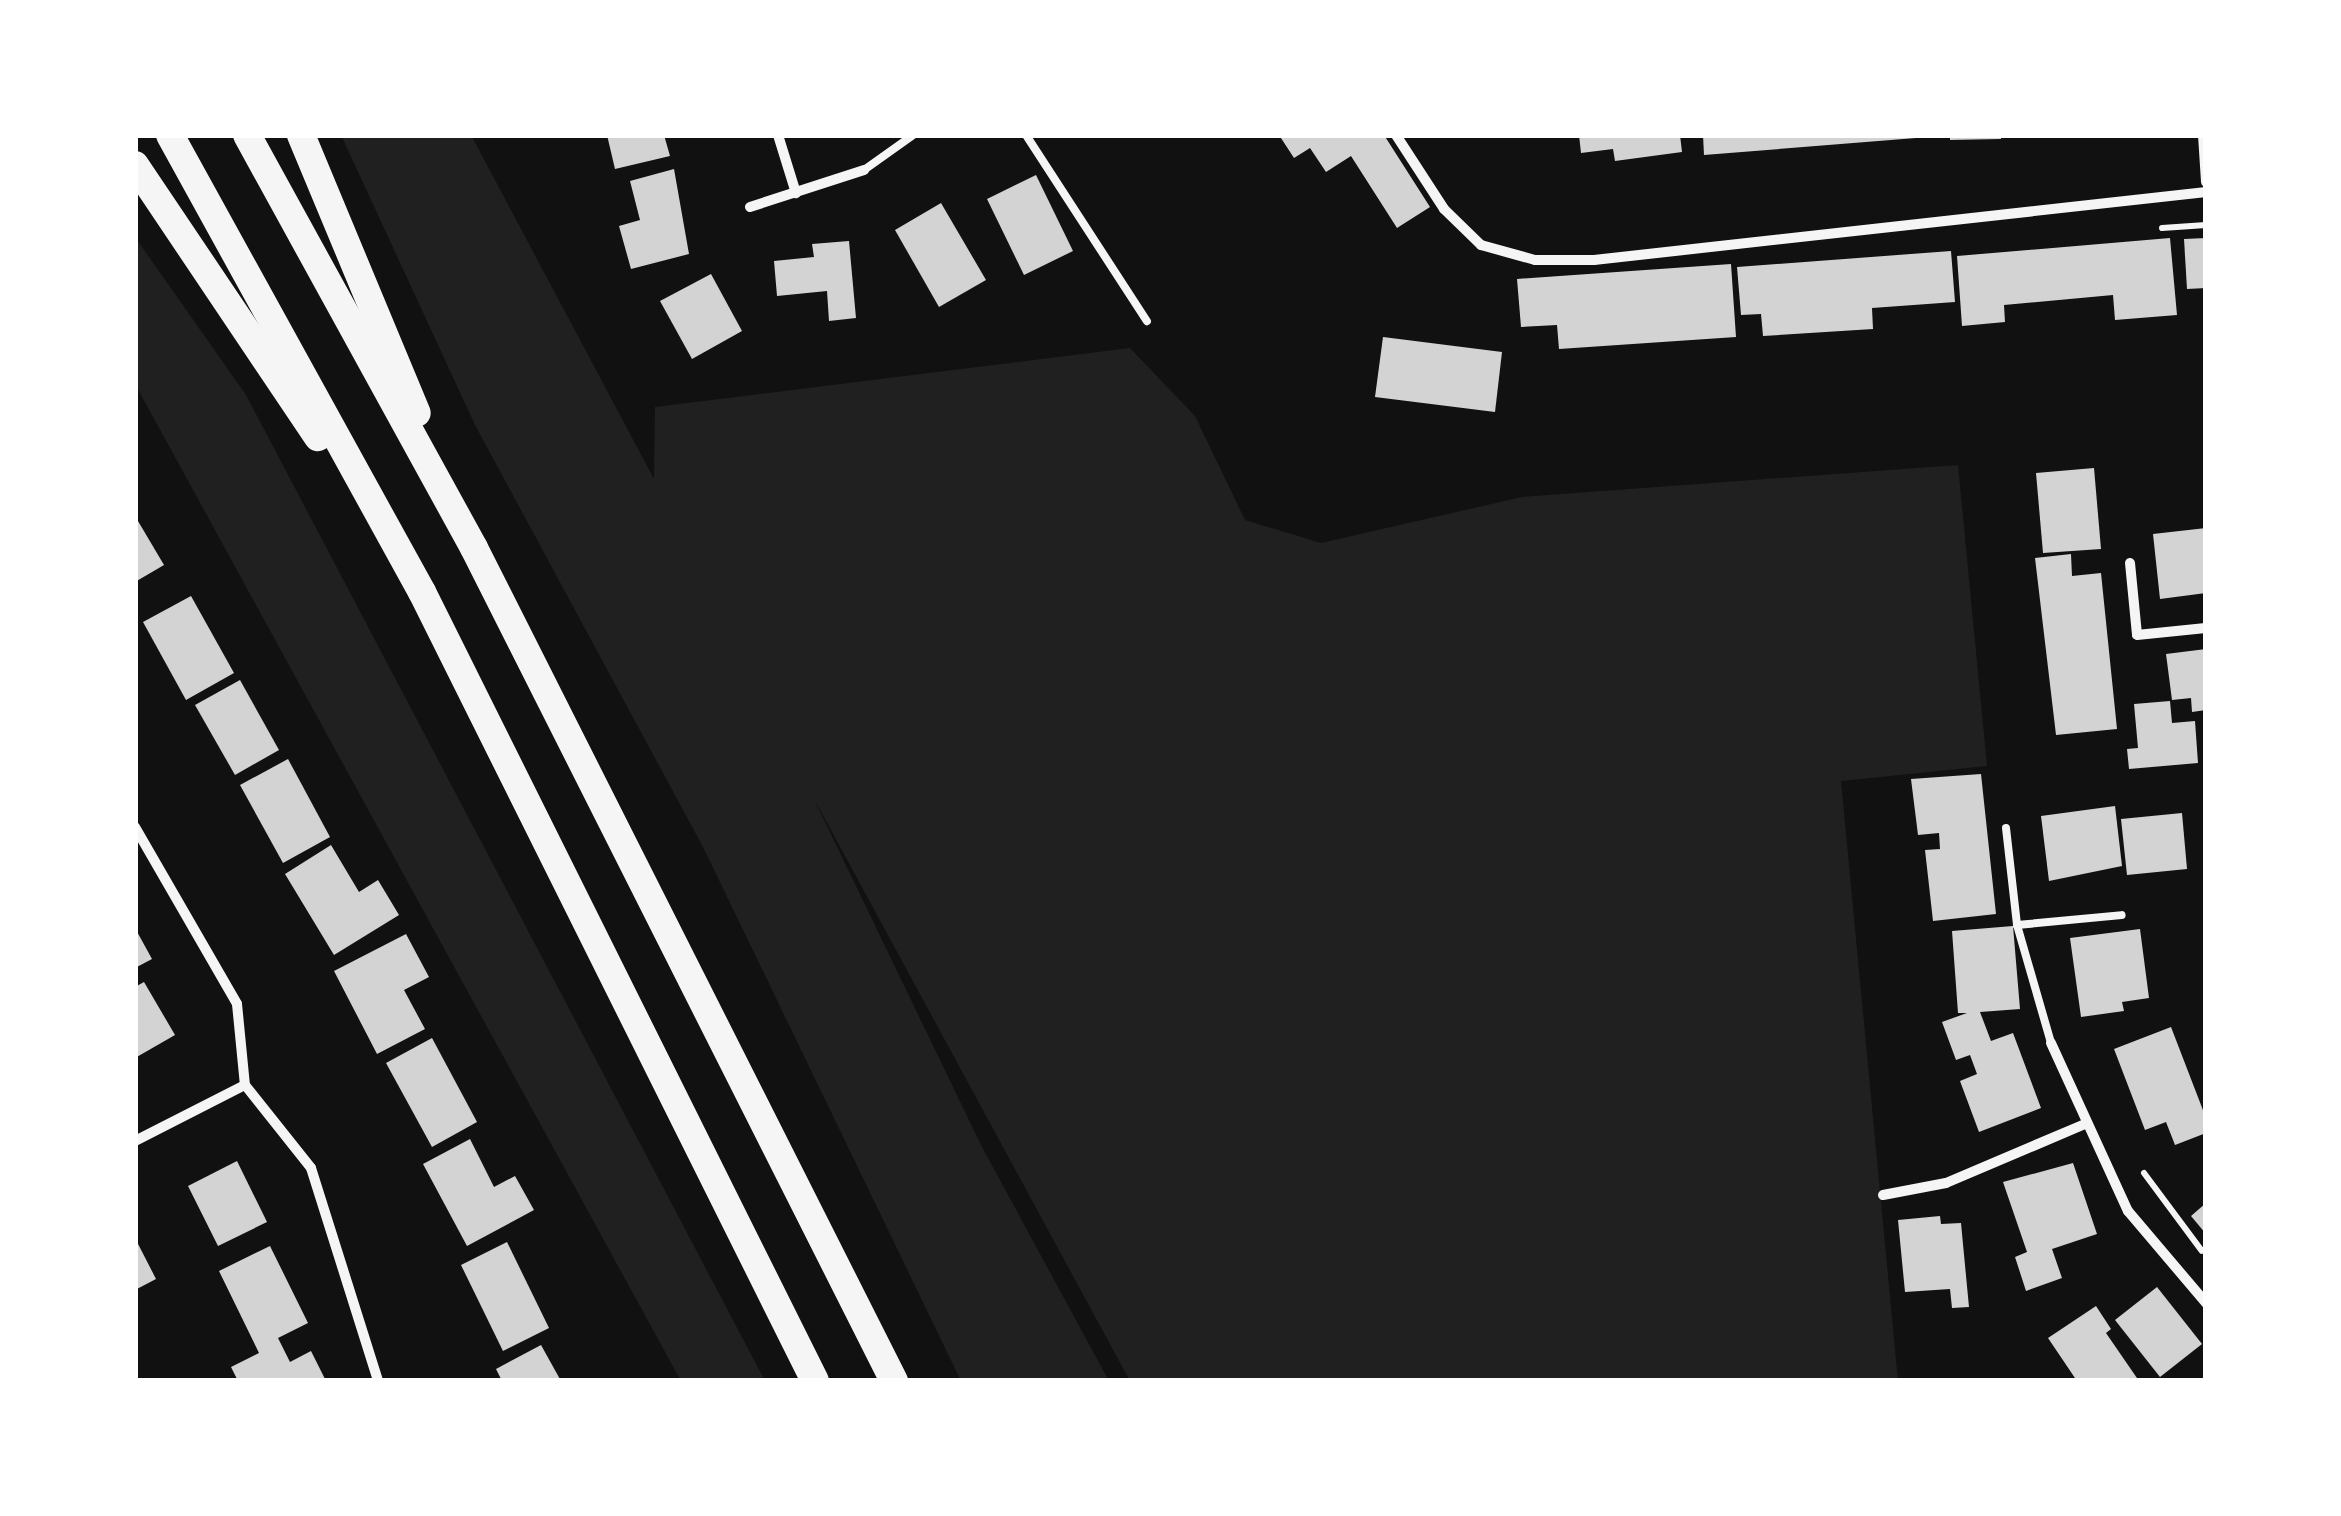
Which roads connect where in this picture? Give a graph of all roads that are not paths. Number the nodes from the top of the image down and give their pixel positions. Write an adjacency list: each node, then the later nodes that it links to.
1 (170, 135): 18 (highway)
2 (247, 135): 16 (highway)
3 (301, 135): 16 (highway)
4 (778, 135): 13 (street)
5 (913, 135): 10 (lane)
6 (1026, 135): 15 (lane)
7 (1396, 135): 12 (street)
8 (2203, 135): 11 (street)
9 (135, 165): 18 (highway)
10 (864, 170): 13 (street)
11 (2206, 182)
12 (2206, 192)
13 (796, 193): 14 (street)
14 (750, 207)
15 (1147, 320)
16 (474, 548): 32 (highway)
17 (2130, 563): 19 (street)
18 (422, 592): 31 (highway)
19 (2206, 628)
20 (135, 827): 25 (street)
21 (2006, 828): 23 (lane)
22 (2122, 915): 23 (lane)
23 (2017, 925): 24 (lane)
24 (2051, 1043): 26 (street)
25 (245, 1084): 27 (street); 30 (street)
26 (2085, 1124): 28 (street); 29 (street)
27 (135, 1141)
28 (1884, 1195)
29 (2206, 1303)
30 (378, 1381)
31 (815, 1381)
32 (894, 1381)

